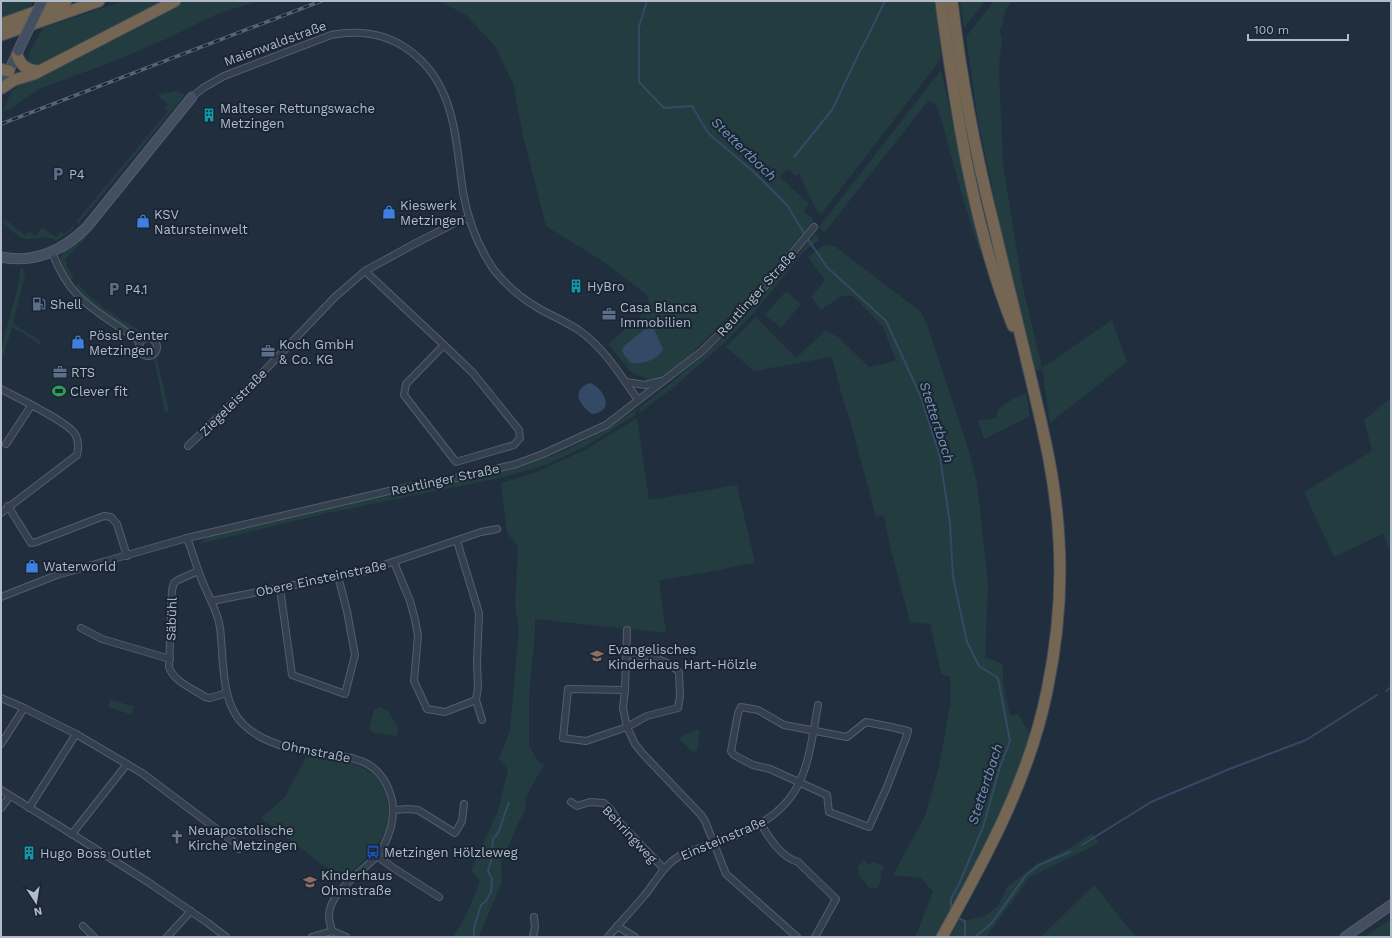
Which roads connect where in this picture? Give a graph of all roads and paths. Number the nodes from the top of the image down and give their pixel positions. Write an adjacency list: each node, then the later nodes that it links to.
1 (42, 1): 9 (street, bridge)
2 (66, 1): 7 (highway)
3 (99, 1): 8 (highway)
4 (174, 1): 11 (highway)
5 (941, 1): 21 (highway)
6 (952, 1): 21 (highway)
7 (1, 24)
8 (1, 35)
9 (18, 53): 10 (street); 11 (highway)
10 (5, 70): 12 (street)
11 (38, 71): 12 (highway)
12 (1, 88)
13 (192, 97): 14 (street, Maienwaldstraße); 16 (street, Maienwaldstraße)
14 (469, 218): 18 (street, Ziegeleistraße); 23 (street, Maienwaldstraße)
15 (814, 227): 22 (street, Reutlinger Straße)
16 (52, 252): 17 (street, Maienwaldstraße); 19 (street)
17 (1, 257)
18 (365, 271): 20 (street); 28 (street, Ziegeleistraße)
19 (140, 342)
20 (444, 345): 20 (street)
21 (1025, 354): 88 (highway)
22 (666, 380): 23 (street); 25 (street, Reutlinger Straße)
23 (626, 382): 25 (street, Maienwaldstraße)
24 (1, 389): 26 (street)
25 (638, 400): 32 (street, Reutlinger Straße)
26 (31, 406): 27 (street); 29 (street)
27 (6, 444)
28 (188, 446)
29 (8, 506): 30 (street); 34 (street)
30 (1, 512)
31 (497, 529): 33 (street, Obere Einsteinstraße)
32 (187, 538): 34 (street, Reutlinger Straße); 36 (street, Ohmstraße)
33 (458, 541): 35 (street, Obere Einsteinstraße); 48 (street)
34 (126, 556): 39 (street, Reutlinger Straße)
35 (394, 562): 37 (street, Obere Einsteinstraße); 48 (street)
36 (198, 571): 40 (street, Ohmstraße); 44 (street, Säbühl)
37 (338, 576): 38 (street, Obere Einsteinstraße); 38 (street)
38 (280, 588): 40 (street, Obere Einsteinstraße)
39 (1, 597)
40 (212, 601): 46 (street, Ohmstraße)
41 (81, 628): 44 (street, Säbühl)
42 (627, 630): 43 (street)
43 (627, 655): 45 (street); 52 (street)
44 (170, 659): 46 (street, Säbühl)
45 (625, 690): 52 (street); 52 (street)
46 (227, 693): 64 (street, Ohmstraße)
47 (1, 698): 50 (street)
48 (476, 700): 51 (street)
49 (818, 705): 53 (street, Einsteinstraße)
50 (24, 708): 54 (street); 55 (street)
51 (482, 720)
52 (627, 727): 67 (street)
53 (813, 731): 57 (street, Einsteinstraße); 57 (street); 57 (street)
54 (76, 734): 56 (street); 63 (street)
55 (1, 744)
56 (127, 764): 66 (street); 68 (street)
57 (800, 783): 65 (street, Einsteinstraße)
58 (1, 790): 59 (street)
59 (10, 796): 62 (street); 63 (street)
60 (571, 802): 70 (street, Behringweg)
61 (464, 804): 64 (street)
62 (1, 808)
63 (29, 808): 66 (street)
64 (394, 810): 69 (street, Ohmstraße)
65 (761, 824): 67 (street, Einsteinstraße); 87 (street)
66 (72, 834): 73 (street)
67 (714, 842): 70 (street, Einsteinstraße); 86 (street)
68 (239, 849)
69 (377, 856): 71 (street); 77 (street, Ohmstraße)
70 (664, 870): 76 (street, Einsteinstraße)
71 (439, 897)
72 (1391, 905): 89 (street)
73 (191, 911): 79 (street); 80 (street)
74 (534, 917): 83 (street)
75 (83, 926): 78 (street)
76 (617, 926): 84 (street, Einsteinstraße); 85 (street)
77 (332, 931): 81 (street); 82 (street)
78 (94, 937)
79 (167, 937)
80 (226, 937)
81 (312, 937)
82 (346, 937)
83 (533, 937)
84 (608, 937)
85 (635, 937)
86 (797, 937)
87 (815, 937)
88 (942, 937)
89 (1346, 937)

